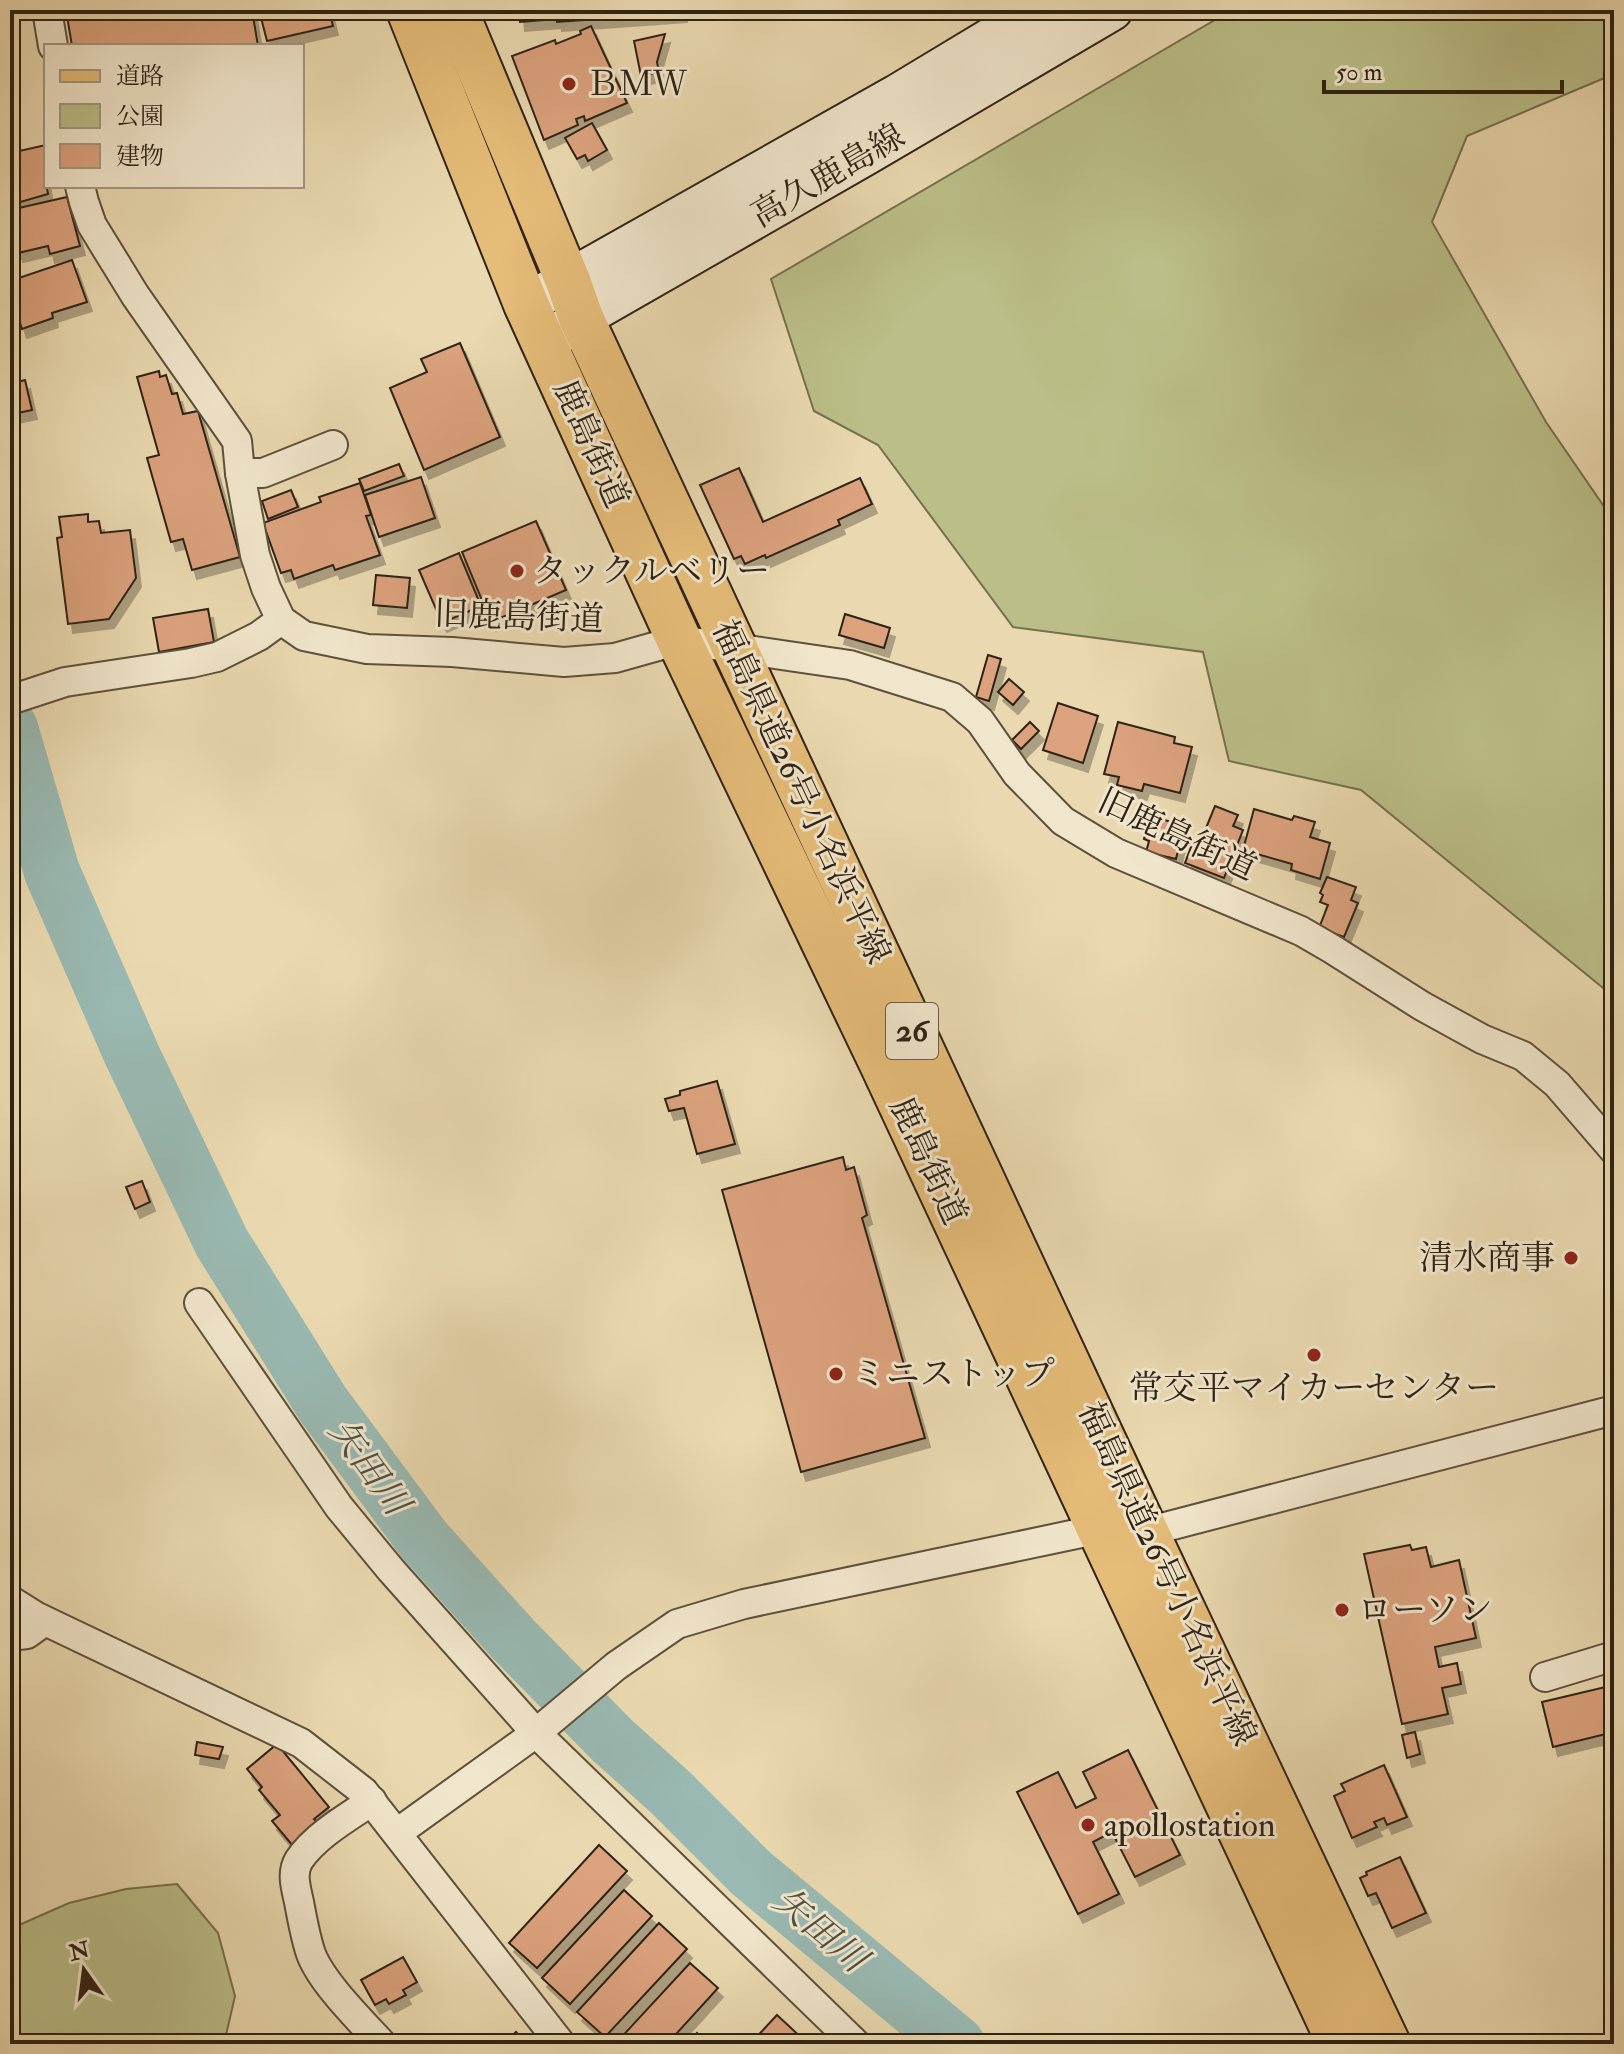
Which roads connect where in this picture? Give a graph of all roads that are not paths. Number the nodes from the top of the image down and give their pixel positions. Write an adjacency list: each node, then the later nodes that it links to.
1 (47, 10): 6 (street)
2 (409, 10): 9 (main road, 鹿島街道 / 26)
3 (455, 10): 8 (main road, 福島県道26号小名浜平線 / 26)
4 (1038, 10): 8 (main road, 高久鹿島線)
5 (1112, 10): 8 (main road, 高久鹿島線)
6 (53, 44)
7 (80, 188): 12 (street)
8 (574, 300): 9 (main road, 高久鹿島線); 10 (main road, 高久鹿島線); 15 (main road, 福島県道26号小名浜平線 / 26)
9 (526, 304): 10 (main road, 鹿島街道 / 26)
10 (545, 343): 14 (main road, 鹿島街道 / 26)
11 (333, 445): 12 (street)
12 (240, 473): 13 (street)
13 (281, 620): 14 (street, 旧鹿島街道); 16 (street)
14 (679, 640): 15 (street, 旧鹿島街道); 20 (main road, 鹿島街道 / 26)
15 (733, 648): 17 (street, 旧鹿島街道); 21 (main road, 福島県道26号小名浜平線 / 26)
16 (10, 700)
17 (1614, 1150)
18 (199, 1303): 27 (street)
19 (1614, 1410): 21 (street)
20 (1100, 1529): 27 (street); 33 (main road, 鹿島街道 / 26)
21 (1146, 1532): 34 (main road, 福島県道26号小名浜平線 / 26)
22 (10, 1600): 23 (street)
23 (45, 1621): 24 (street); 28 (street)
24 (10, 1636)
25 (1614, 1656): 26 (street)
26 (1545, 1677)
27 (536, 1733): 29 (street); 32 (street)
28 (372, 1801): 29 (street); 30 (street)
29 (397, 1833): 31 (street)
30 (382, 2044)
31 (561, 2044)
32 (856, 2044)
33 (1340, 2044)
34 (1388, 2044)

